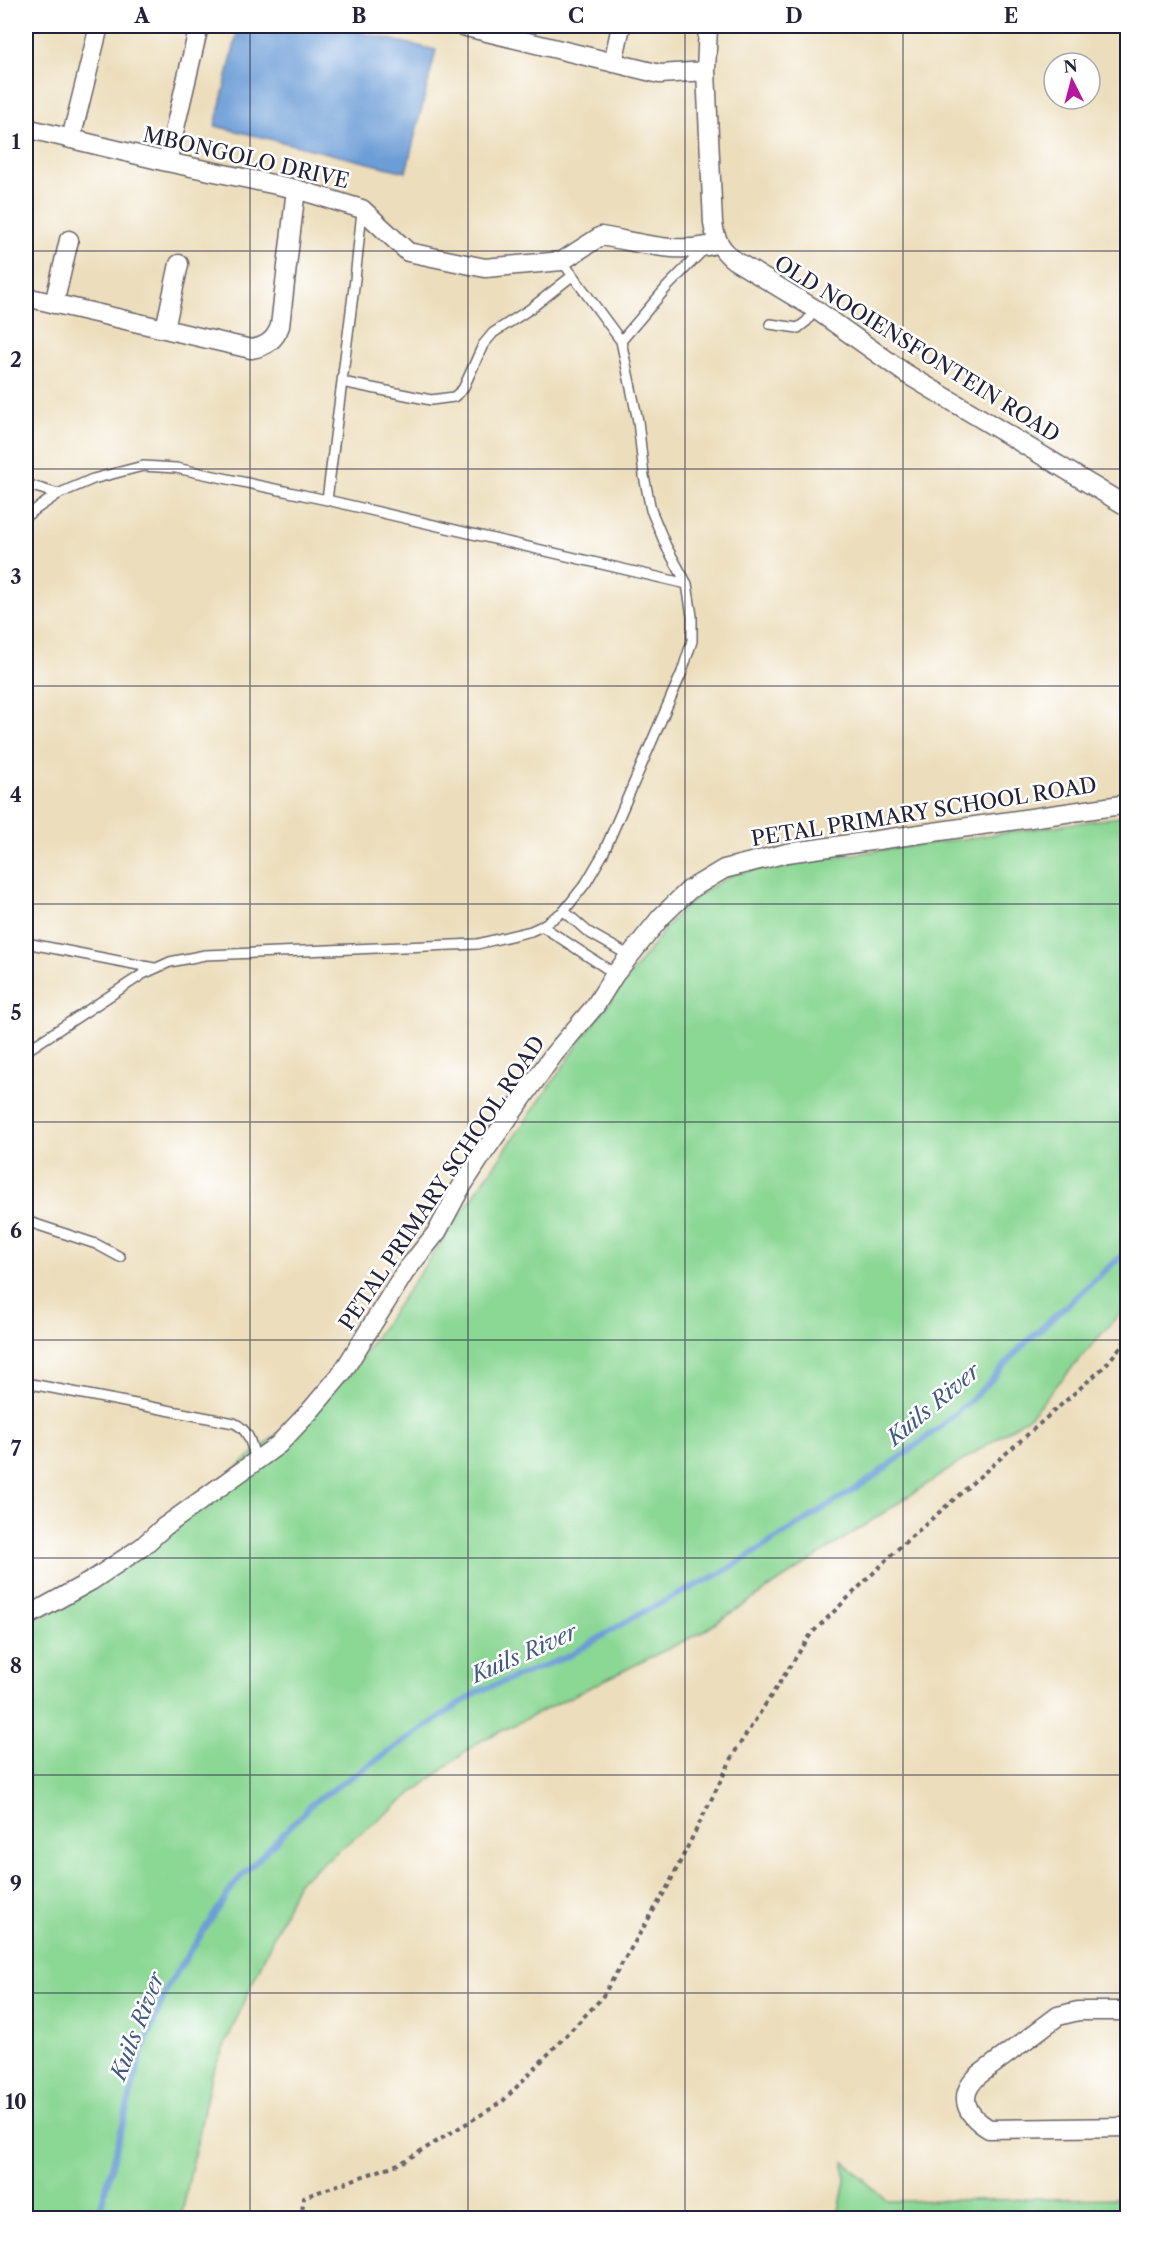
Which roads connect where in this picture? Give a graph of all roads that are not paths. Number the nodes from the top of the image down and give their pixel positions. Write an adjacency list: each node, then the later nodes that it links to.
1 (99, 26): 9 (street)
2 (199, 26): 10 (street)
3 (462, 26): 6 (street)
4 (621, 26): 6 (street)
5 (708, 26): 7 (street)
6 (613, 63): 7 (street)
7 (706, 71): 14 (street)
8 (26, 128): 9 (street, MBONGOLO DRIVE)
9 (71, 139): 10 (street, MBONGOLO DRIVE)
10 (167, 162): 11 (street, MBONGOLO DRIVE)
11 (296, 189): 12 (street, MBONGOLO DRIVE); 21 (street)
12 (362, 209): 16 (street, MBONGOLO DRIVE); 23 (lane)
13 (69, 240): 18 (street)
14 (712, 245): 16 (street, MBONGOLO DRIVE); 19 (street, OLD NOOIENSFONTEIN ROAD); 22 (lane)
15 (179, 264): 21 (street)
16 (567, 268): 22 (lane); 23 (lane)
17 (26, 297): 18 (street)
18 (54, 304): 21 (street)
19 (815, 309): 20 (lane); 27 (street, OLD NOOIENSFONTEIN ROAD)
20 (770, 324)
21 (165, 329)
22 (621, 341): 29 (lane)
23 (342, 382): 26 (lane)
24 (26, 484): 25 (lane)
25 (58, 494): 26 (lane); 28 (lane)
26 (327, 500): 29 (lane)
27 (1128, 507)
28 (26, 516)
29 (687, 584): 31 (lane)
30 (1128, 804): 34 (street, PETAL PRIMARY SCHOOL ROAD)
31 (564, 911): 32 (lane); 34 (lane)
32 (542, 927): 35 (lane); 36 (lane)
33 (26, 943): 35 (lane)
34 (630, 956): 36 (street, PETAL PRIMARY SCHOOL ROAD)
35 (154, 968): 37 (lane)
36 (615, 974): 41 (street, PETAL PRIMARY SCHOOL ROAD)
37 (26, 1051)
38 (26, 1221): 39 (lane)
39 (120, 1257)
40 (26, 1383): 41 (lane)
41 (256, 1462): 42 (street, PETAL PRIMARY SCHOOL ROAD)
42 (26, 1617)
43 (1128, 2012): 44 (street)
44 (1128, 2127)

